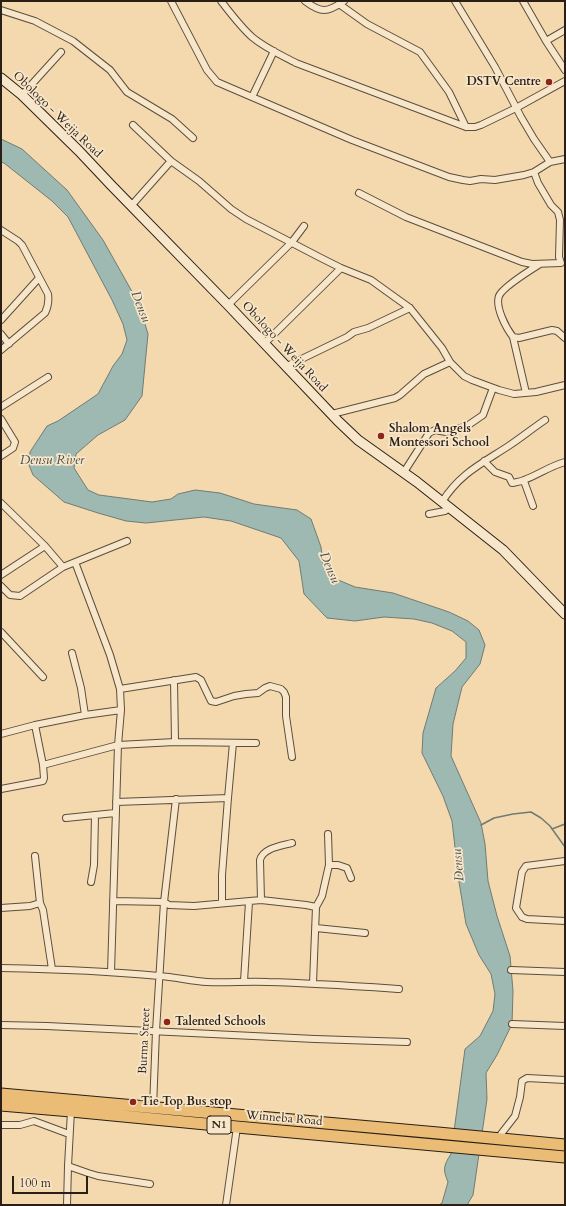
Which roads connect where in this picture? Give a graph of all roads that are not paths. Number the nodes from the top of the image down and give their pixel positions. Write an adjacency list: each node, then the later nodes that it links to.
1 (171, 1): 16 (street)
2 (221, 1): 10 (street)
3 (305, 1): 6 (street)
4 (455, 1): 17 (street)
5 (522, 1): 9 (street)
6 (342, 3): 19 (street)
7 (1, 10): 20 (street)
8 (565, 30): 9 (street)
9 (546, 41): 12 (street)
10 (274, 51): 16 (street); 19 (street)
11 (61, 52): 15 (street)
12 (565, 70)
13 (1, 78): 15 (street, Obologo - Weija Road)
14 (565, 81): 17 (street)
15 (22, 95): 26 (street, Obologo - Weija Road)
16 (252, 97): 24 (street)
17 (516, 108): 19 (street); 23 (street)
18 (133, 125): 22 (street)
19 (466, 127)
20 (193, 138)
21 (565, 159): 23 (street)
22 (171, 161): 26 (street); 29 (street)
23 (550, 162): 24 (street)
24 (534, 172): 30 (street)
25 (359, 193): 31 (street)
26 (131, 206): 34 (street, Obologo - Weija Road)
27 (304, 226): 29 (street)
28 (1, 230): 33 (street)
29 (292, 242): 32 (street); 34 (street)
30 (562, 256): 31 (street)
31 (542, 263): 38 (street)
32 (341, 268): 35 (street); 41 (street)
33 (39, 278): 36 (street); 40 (street)
34 (228, 305): 41 (street, Obologo - Weija Road)
35 (410, 308): 43 (street); 44 (street)
36 (1, 320)
37 (1, 334): 40 (street)
38 (513, 337): 39 (street); 48 (street)
39 (565, 338)
40 (9, 344): 42 (street)
41 (264, 344): 44 (street, Obologo - Weija Road)
42 (1, 350)
43 (450, 362): 47 (street); 50 (street)
44 (285, 367): 50 (street, Obologo - Weija Road)
45 (48, 377): 49 (street)
46 (565, 385): 48 (street)
47 (493, 388): 48 (street); 56 (street)
48 (526, 393)
49 (1, 407)
50 (332, 414): 56 (street, Obologo - Weija Road)
51 (1, 419): 53 (street)
52 (545, 420): 54 (street)
53 (1, 456)
54 (484, 460): 57 (street); 58 (street)
55 (565, 462): 57 (street)
56 (404, 472): 58 (street, Obologo - Weija Road)
57 (524, 481): 60 (street)
58 (442, 502): 61 (street, Obologo - Weija Road)
59 (1, 503): 64 (street)
60 (533, 506)
61 (450, 508): 62 (street); 69 (street, Obologo - Weija Road)
62 (429, 514)
63 (127, 541): 65 (street)
64 (45, 546): 66 (street); 67 (street)
65 (75, 562): 66 (street); 74 (street)
66 (63, 567): 68 (street)
67 (1, 575)
68 (1, 586)
69 (565, 614)
70 (1, 632): 72 (street)
71 (72, 653): 76 (street)
72 (43, 677)
73 (174, 680): 74 (street); 79 (street); 83 (street)
74 (120, 689): 75 (street)
75 (121, 710): 76 (street); 82 (street)
76 (85, 715): 77 (street)
77 (35, 725): 78 (street); 84 (street)
78 (1, 734)
79 (175, 742): 80 (street); 82 (street)
80 (233, 743): 81 (street); 86 (street)
81 (256, 744)
82 (118, 745): 84 (street); 88 (street)
83 (292, 757)
84 (43, 765): 85 (street)
85 (1, 789)
86 (228, 798): 87 (street); 104 (street)
87 (176, 799): 88 (street); 101 (street, Burma Street)
88 (116, 802): 89 (street)
89 (115, 813): 90 (street); 100 (street)
90 (95, 815): 91 (street); 98 (street)
91 (66, 818)
92 (328, 834): 96 (street)
93 (292, 843): 99 (street)
94 (35, 856): 103 (street)
95 (565, 861): 107 (street)
96 (329, 865): 97 (street); 105 (street)
97 (351, 878)
98 (91, 882)
99 (261, 900): 102 (street); 105 (street)
100 (113, 902): 101 (street); 113 (street)
101 (164, 902): 104 (street); 115 (street, Burma Street)
102 (249, 902): 104 (street); 116 (street)
103 (40, 903): 106 (street); 111 (street)
104 (222, 903)
105 (316, 907): 108 (street)
106 (1, 908)
107 (565, 921)
108 (316, 928): 109 (street); 117 (street)
109 (365, 933)
110 (1, 968): 111 (street)
111 (52, 969): 113 (street)
112 (511, 970): 114 (street)
113 (111, 972): 115 (street)
114 (565, 972)
115 (159, 976): 116 (street); 122 (street, Burma Street)
116 (244, 981): 117 (street)
117 (313, 983): 118 (street)
118 (399, 989)
119 (512, 1024): 121 (street)
120 (1, 1025): 122 (street)
121 (565, 1026)
122 (156, 1031): 123 (street); 129 (street, Burma Street)
123 (407, 1042)
124 (565, 1080): 135 (street)
125 (1, 1094): 126 (highway, Winneba Road / N1)
126 (41, 1097): 128 (highway); 129 (highway, Winneba Road / N1)
127 (1, 1105): 128 (highway, Winneba Road / N1)
128 (32, 1108): 130 (highway, Winneba Road / N1); 131 (street)
129 (153, 1108): 135 (highway, Winneba Road / N1)
130 (71, 1111): 133 (highway, Winneba Road / N1); 134 (street)
131 (34, 1121): 132 (street); 134 (street)
132 (1, 1125)
133 (237, 1128): 137 (highway, Winneba Road / N1); 141 (street)
134 (69, 1134): 138 (street)
135 (496, 1136): 136 (highway, Winneba Road / N1)
136 (565, 1145)
137 (565, 1157)
138 (68, 1166): 139 (street); 140 (street)
139 (150, 1184)
140 (67, 1205)
141 (226, 1205)

